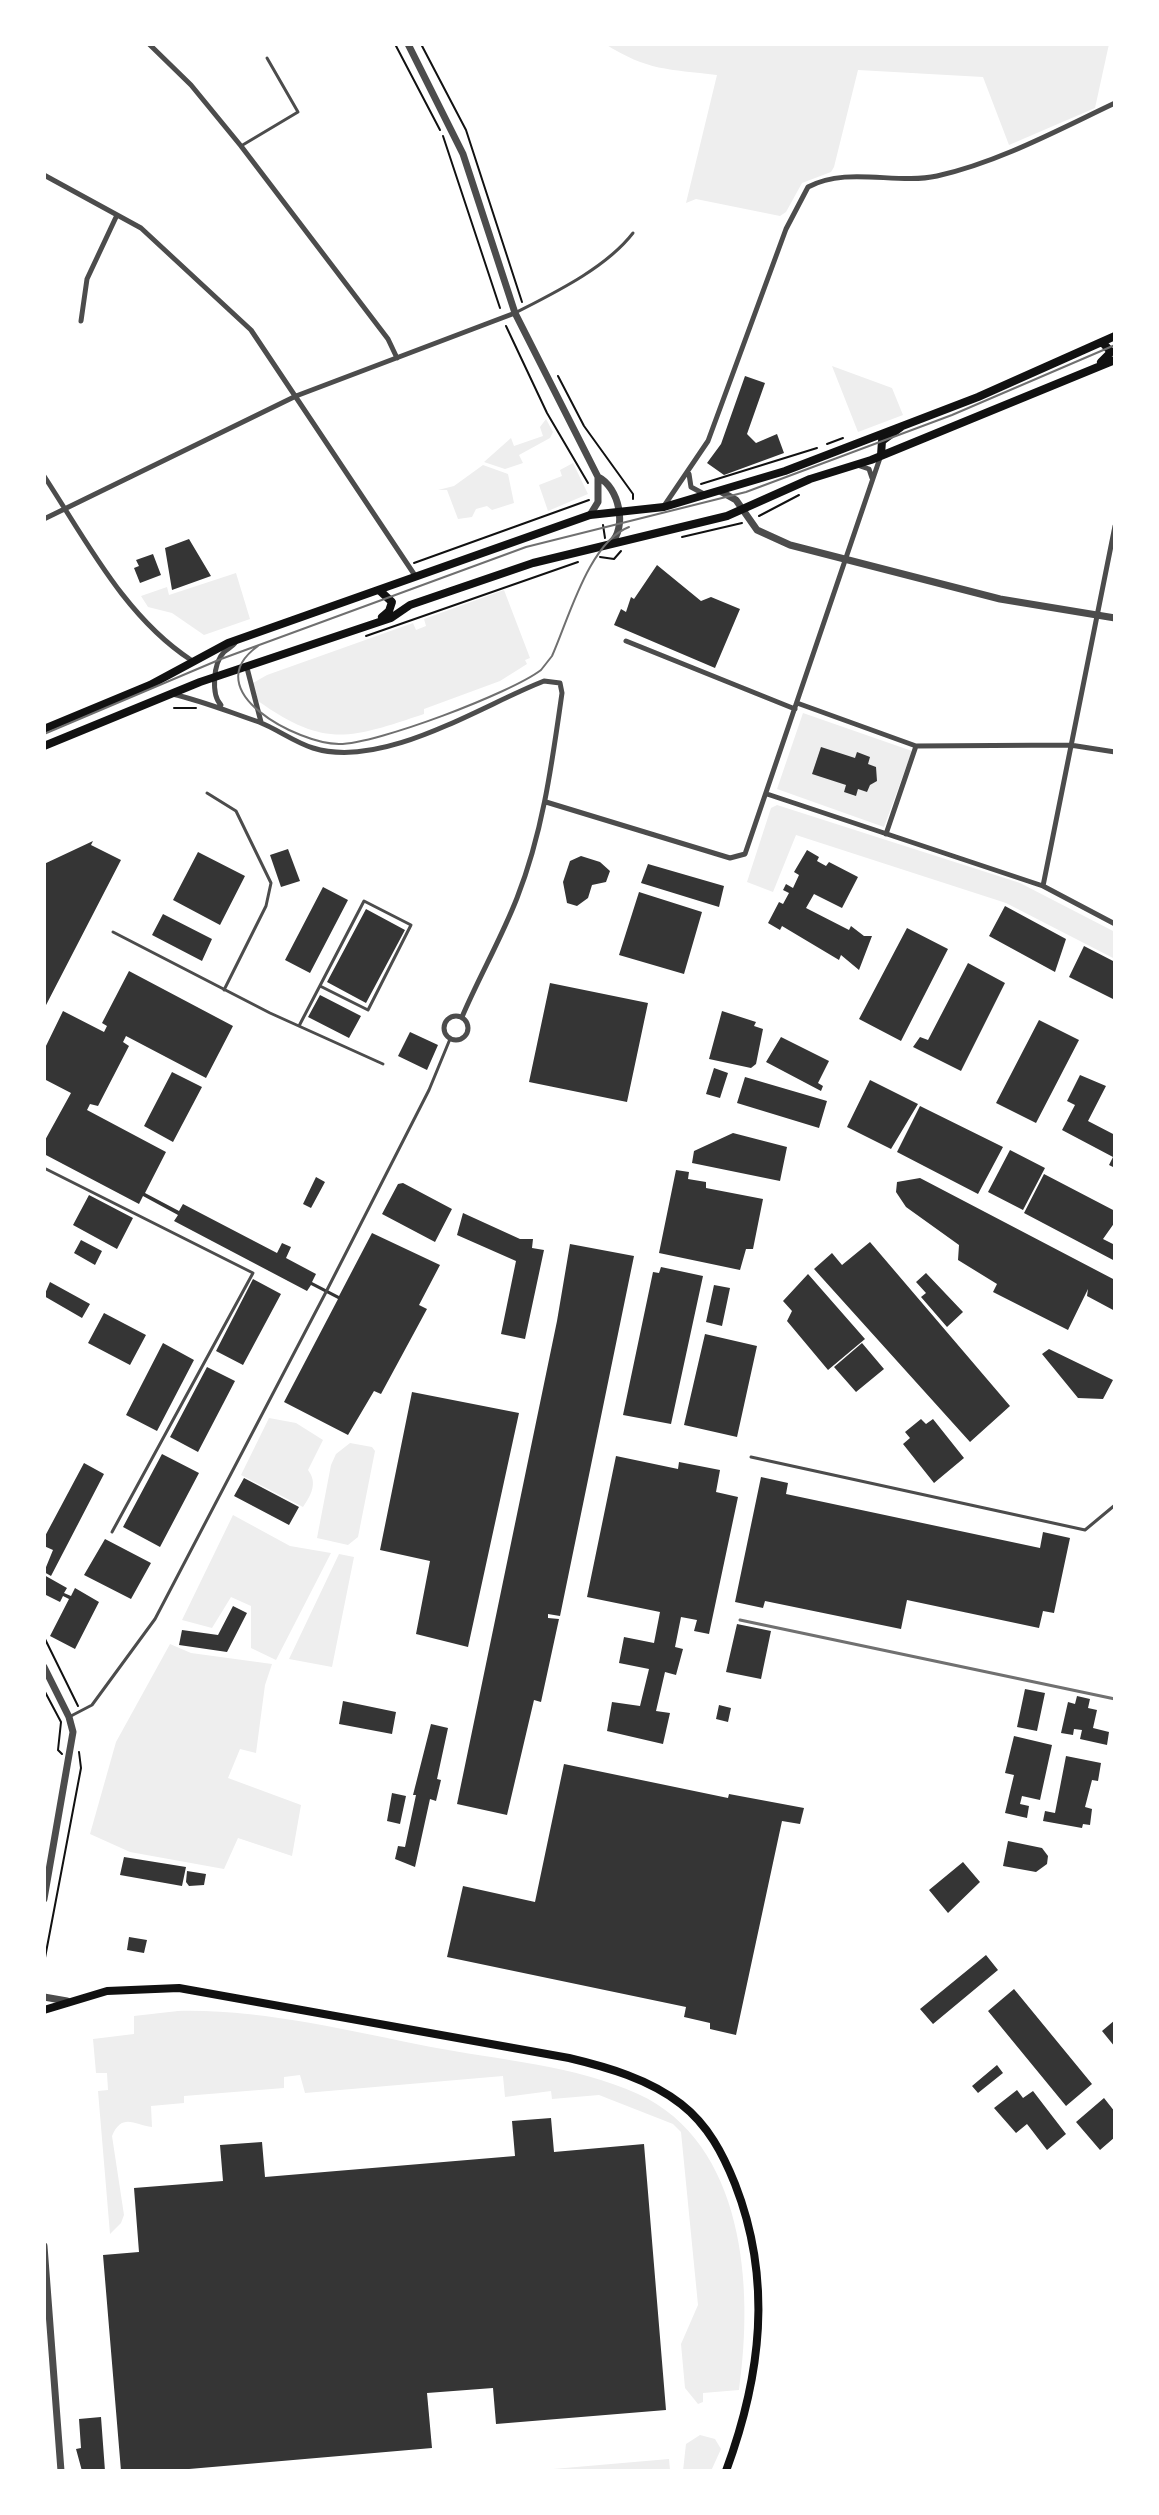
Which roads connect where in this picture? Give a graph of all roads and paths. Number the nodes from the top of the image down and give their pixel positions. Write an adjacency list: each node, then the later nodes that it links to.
1 (149, 44): 6 (street)
2 (395, 44): 10 (path)
3 (408, 44): 11 (street)
4 (267, 58): 6 (lane)
5 (1115, 103): 24 (street)
6 (241, 146): 16 (street)
7 (44, 175): 8 (street)
8 (117, 215): 12 (street); 20 (street)
9 (633, 233): 11 (lane)
10 (501, 311)
11 (515, 313): 16 (street); 27 (street)
12 (81, 321)
13 (505, 324): 29 (path)
14 (1115, 336): 15 (main road)
15 (1103, 343): 18 (main road); 21 (main road)
16 (397, 358): 20 (street)
17 (1115, 360): 18 (main road)
18 (1094, 368): 22 (main road)
19 (557, 375): 35 (path)
20 (296, 396): 38 (street); 53 (street)
21 (901, 426): 22 (main road); 31 (main road)
22 (881, 455): 23 (main road); 28 (street)
23 (856, 465): 28 (street); 39 (main road)
24 (690, 469): 33 (street); 37 (street)
25 (44, 476): 38 (street)
26 (733, 476): 30 (path)
27 (598, 477): 40 (street); 41 (street)
28 (872, 480): 50 (street)
29 (589, 485)
30 (697, 485)
31 (718, 490): 33 (main road); 39 (street)
32 (808, 490): 43 (path)
33 (704, 494): 37 (main road)
34 (591, 495): 36 (path)
35 (633, 503)
36 (576, 506): 41 (path); 51 (path)
37 (664, 507): 40 (main road)
38 (67, 510): 42 (street); 61 (street)
39 (742, 510): 43 (street); 47 (main road)
40 (619, 511): 41 (main road); 47 (street)
41 (587, 512): 53 (main road)
42 (44, 519)
43 (751, 520): 46 (path); 50 (street)
44 (603, 523): 47 (path)
45 (1115, 526): 55 (street)
46 (682, 537)
47 (608, 540): 57 (main road)
48 (617, 555): 49 (path)
49 (599, 557)
50 (845, 559): 55 (street); 67 (street)
51 (415, 563)
52 (569, 565): 58 (path)
53 (416, 577): 54 (main road)
54 (378, 590): 57 (main road); 60 (main road)
55 (1097, 615): 56 (street); 71 (street)
56 (1115, 618)
57 (378, 619): 62 (main road)
58 (365, 636)
59 (626, 641): 67 (street)
60 (235, 643): 61 (main road); 63 (street)
61 (191, 660): 70 (main road)
62 (247, 668): 63 (main road); 69 (street)
63 (216, 678): 64 (main road); 66 (street)
64 (171, 694): 66 (street); 72 (main road)
65 (201, 704): 68 (path)
66 (222, 706): 69 (street)
67 (796, 706): 73 (street); 76 (street)
68 (174, 708)
69 (261, 722): 77 (street)
70 (44, 729)
71 (1070, 745): 73 (street); 74 (street); 79 (street)
72 (44, 746)
73 (916, 746): 78 (street)
74 (1115, 752)
75 (207, 793): 83 (lane)
76 (767, 794): 77 (street); 78 (street)
77 (546, 802): 84 (street)
78 (886, 834): 79 (street)
79 (1043, 886): 80 (street)
80 (1115, 924)
81 (113, 932): 83 (lane)
82 (320, 986): 82 (lane); 85 (lane)
83 (224, 990): 85 (lane)
84 (462, 1017): 86 (street); 86 (street)
85 (299, 1026): 87 (lane)
86 (450, 1039): 95 (lane)
87 (383, 1064)
88 (44, 1168): 91 (lane)
89 (751, 1457): 90 (lane)
90 (1115, 1505)
91 (112, 1532)
92 (44, 1637): 95 (path)
93 (44, 1667): 96 (street)
94 (44, 1690): 97 (path)
95 (80, 1713): 96 (lane)
96 (69, 1717): 99 (street)
97 (58, 1750)
98 (81, 1768): 100 (path)
99 (44, 1899)
100 (44, 1963)
101 (44, 1997): 102 (street)
102 (67, 2001): 103 (main road); 106 (main road)
103 (44, 2010)
104 (44, 2246): 105 (street)
105 (61, 2471)
106 (726, 2471)

